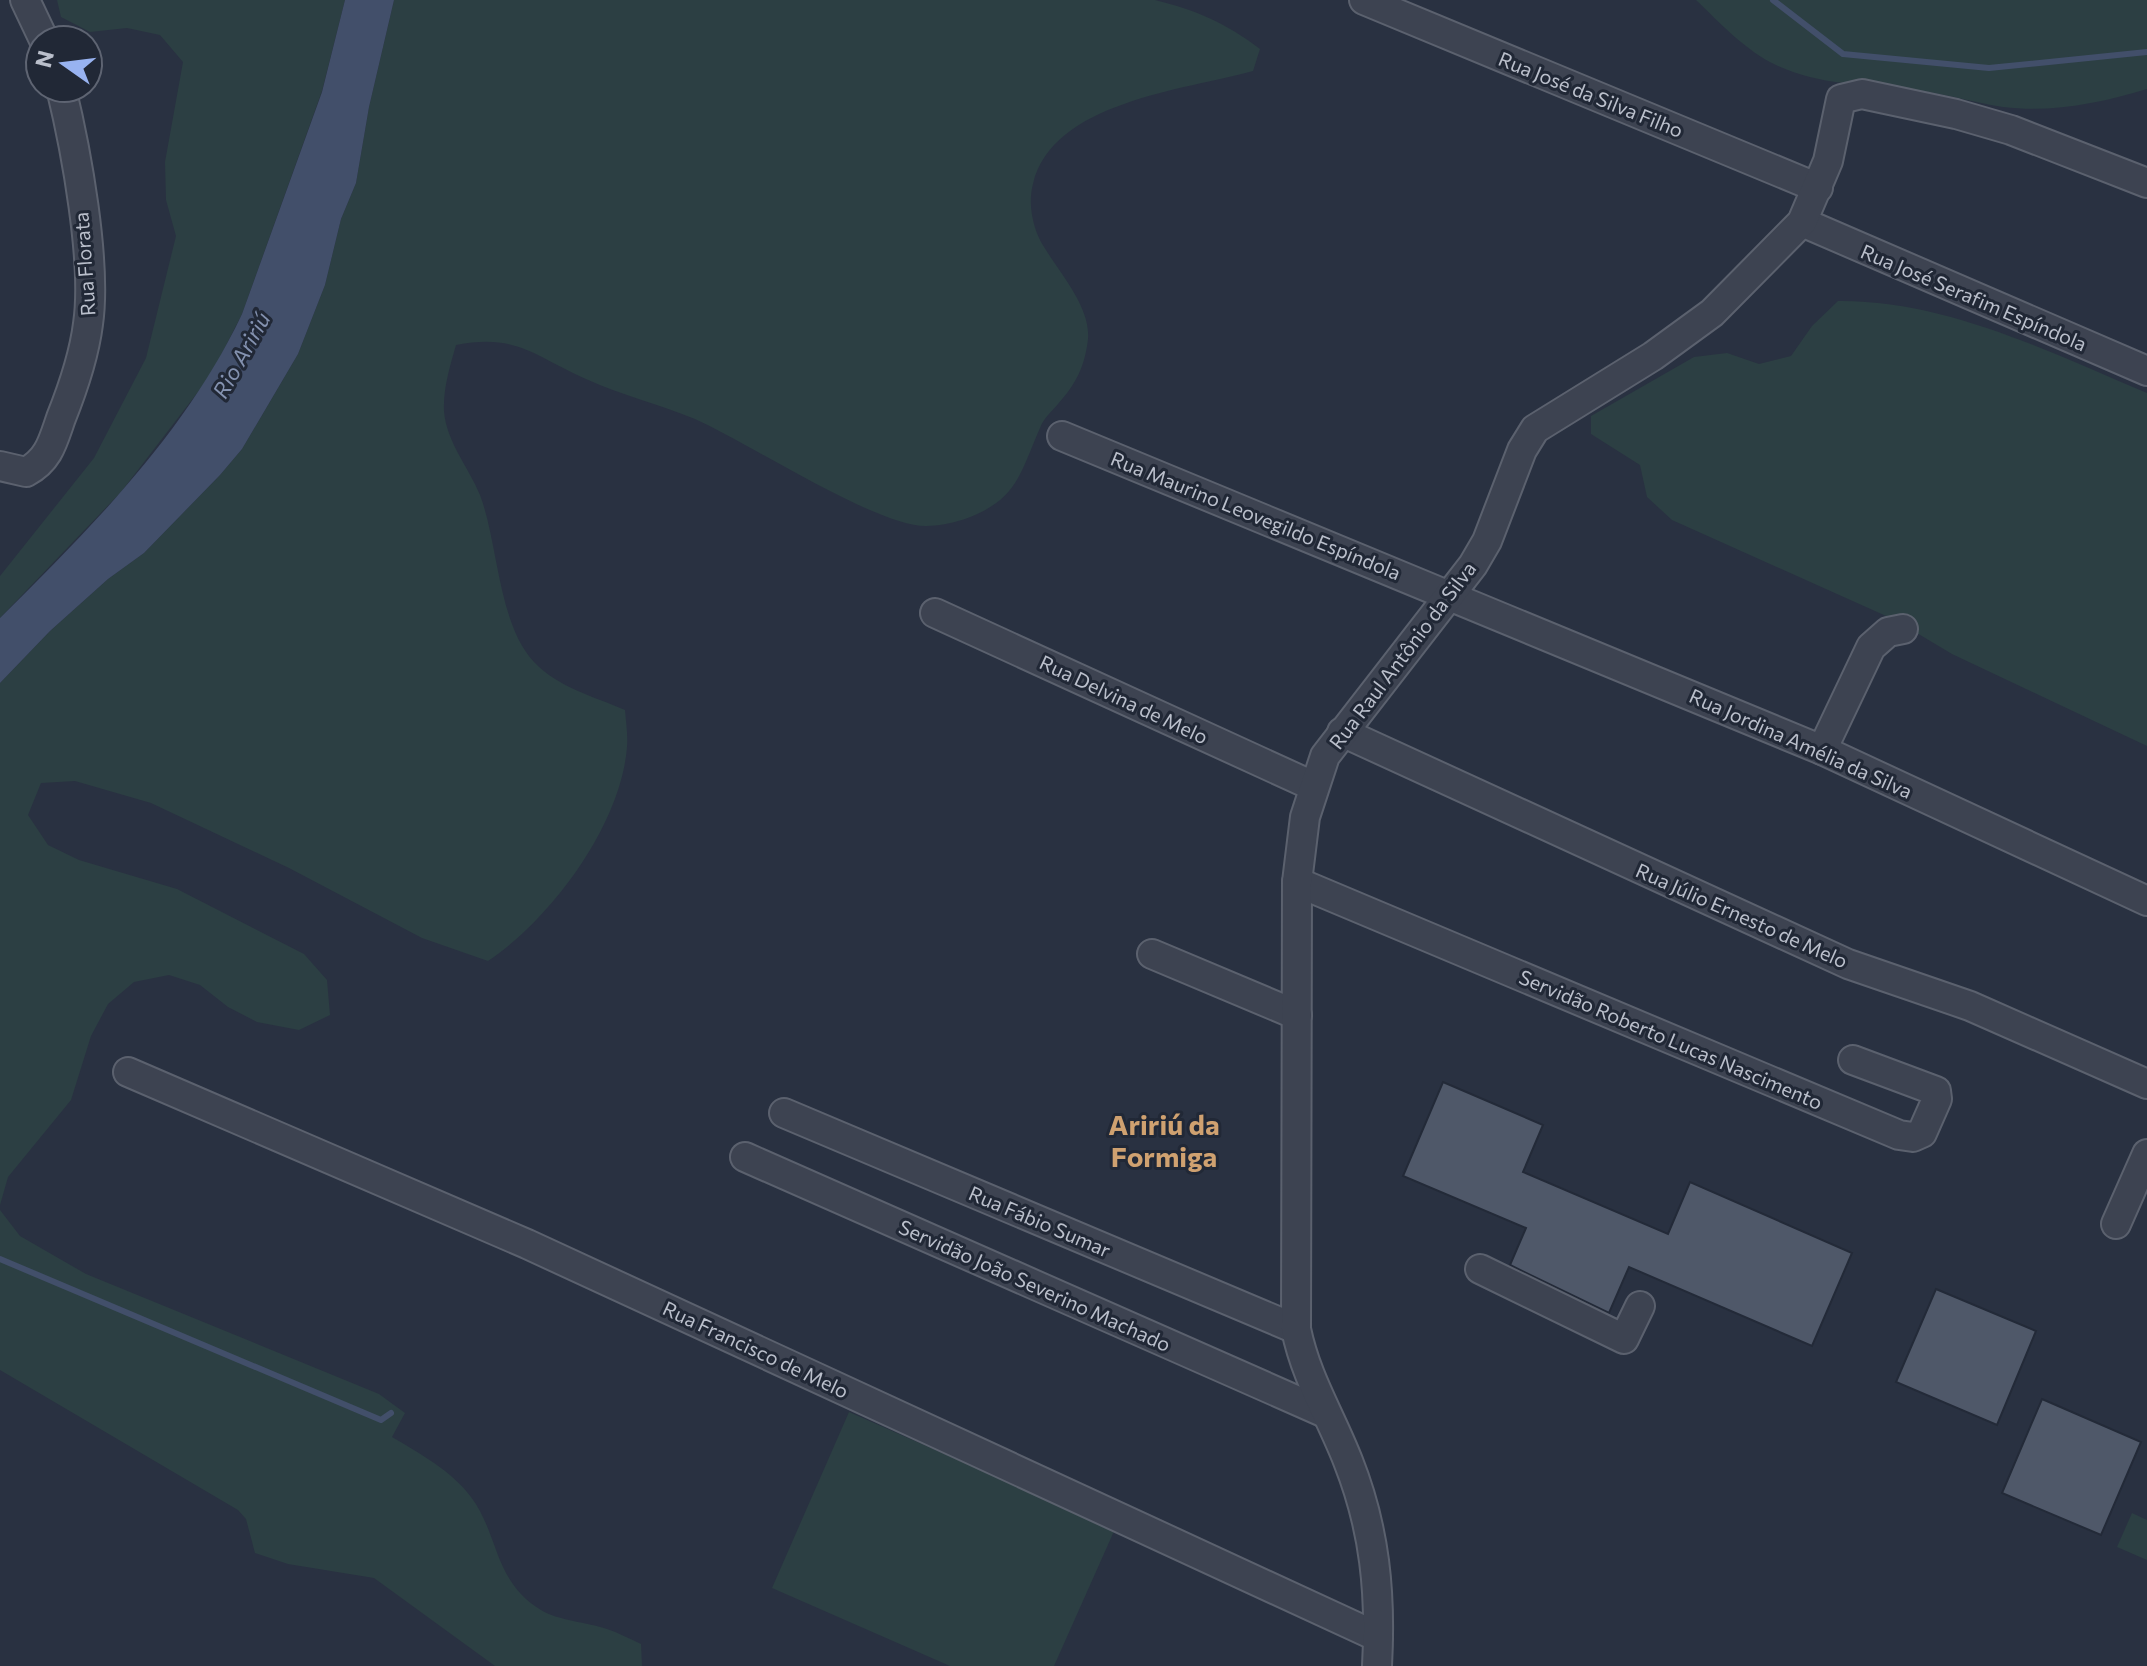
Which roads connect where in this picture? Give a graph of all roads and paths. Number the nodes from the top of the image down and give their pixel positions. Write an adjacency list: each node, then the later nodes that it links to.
1 (25, 0): 3 (street)
2 (1364, 0): 6 (street, Rua José da Silva Filho)
3 (36, 24)
4 (64, 104): 10 (street, Rua Florata)
5 (2147, 183): 6 (street, Rua Raul Antônio da Silva)
6 (1818, 188): 7 (street, Rua Raul Antônio da Silva)
7 (1802, 222): 8 (street, Rua José Serafim Espíndola); 11 (street, Rua Raul Antônio da Silva)
8 (2147, 371)
9 (1062, 436): 11 (street, Rua Maurino Leovegildo Espíndola)
10 (13, 469)
11 (1451, 595): 14 (street, Rua Raul Antônio da Silva); 15 (street, Rua Jordina Amélia da Silva)
12 (935, 613): 16 (street, Rua Delvina de Melo)
13 (1903, 629): 15 (street)
14 (1342, 732): 16 (street, Rua Raul Antônio da Silva); 23 (street, Rua Júlio Ernesto de Melo)
15 (1822, 750): 18 (street, Rua Jordina Amélia da Silva)
16 (1313, 786): 17 (street, Rua Raul Antônio da Silva)
17 (1297, 882): 20 (street, Rua Raul Antônio da Silva); 21 (street, Servidão Roberto Lucas Nascimento)
18 (2147, 901)
19 (1152, 954): 20 (street)
20 (1297, 1015): 30 (street, Rua Raul Antônio da Silva)
21 (1853, 1060)
22 (128, 1072): 32 (street, Rua Francisco de Melo)
23 (2147, 1084)
24 (784, 1113): 30 (street, Rua Fábio Sumar)
25 (2147, 1154): 27 (street)
26 (745, 1157): 31 (street, Servidão João Severino Machado)
27 (2116, 1224)
28 (1480, 1269): 29 (street)
29 (1640, 1306)
30 (1296, 1329): 31 (street, Rua Raul Antônio da Silva)
31 (1325, 1413): 32 (street, Rua Raul Antônio da Silva)
32 (1378, 1637): 33 (street, Rua Raul Antônio da Silva)
33 (1377, 1666)

